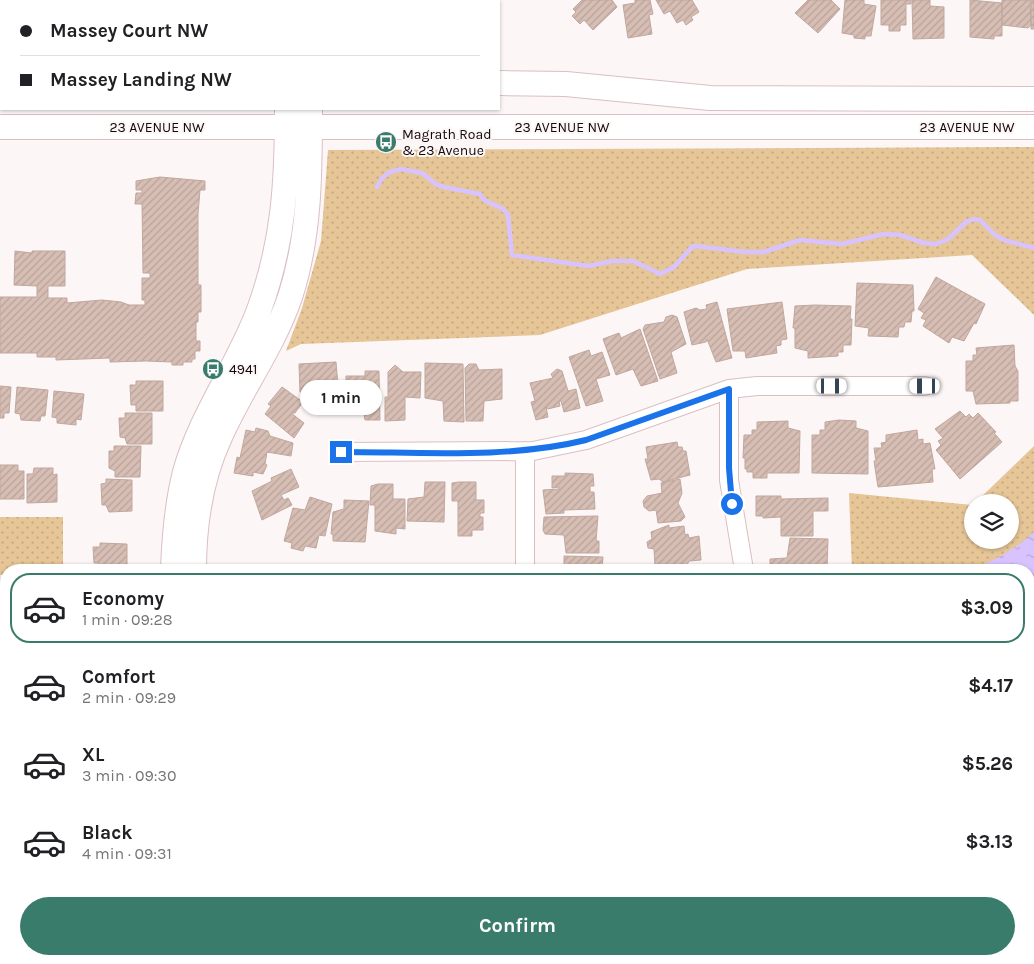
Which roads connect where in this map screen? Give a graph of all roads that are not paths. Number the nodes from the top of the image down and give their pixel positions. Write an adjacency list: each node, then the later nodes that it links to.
1 (500, 83): 2 (main road, 23 AVENUE NW)
2 (1034, 98)
3 (287, 118): 4 (main road, 23 AVENUE NW); 5 (main road, 23 AVENUE NW); 11 (main road)
4 (310, 118): 6 (main road, 23 AVENUE NW); 12 (main road)
5 (0, 127)
6 (1034, 127)
7 (925, 386): 8 (street)
8 (729, 389): 9 (street); 14 (street)
9 (525, 451): 10 (street); 13 (street)
10 (341, 452)
11 (173, 564)
12 (194, 564)
13 (525, 564)
14 (743, 564)

